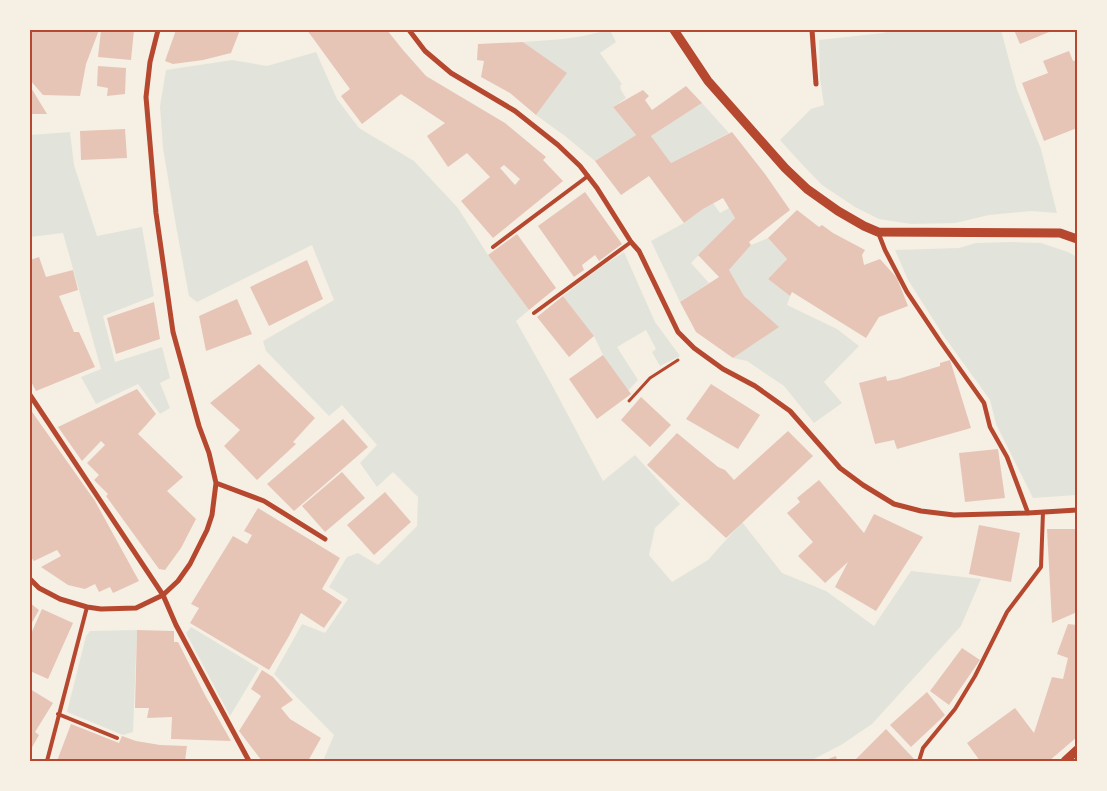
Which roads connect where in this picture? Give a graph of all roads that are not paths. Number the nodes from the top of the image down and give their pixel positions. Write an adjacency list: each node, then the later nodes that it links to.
1 (158, 30): 13 (street)
2 (409, 30): 6 (street)
3 (674, 30): 7 (street)
4 (812, 30): 5 (street)
5 (816, 84)
6 (588, 176): 9 (street); 10 (lane)
7 (878, 232): 8 (street); 16 (street)
8 (1077, 239)
9 (631, 242): 11 (lane); 16 (street)
10 (493, 247)
11 (534, 313)
12 (30, 395): 19 (street)
13 (216, 482): 17 (street); 19 (street)
14 (1077, 510): 15 (street)
15 (1043, 512): 16 (street); 26 (lane)
16 (1028, 513)
17 (325, 539)
18 (30, 579): 20 (street)
19 (163, 595): 20 (street); 25 (street)
20 (87, 607): 21 (lane)
21 (58, 714): 22 (lane); 24 (lane)
22 (117, 738)
23 (1077, 750): 27 (street)
24 (47, 761)
25 (249, 761)
26 (919, 761)
27 (1065, 761)

